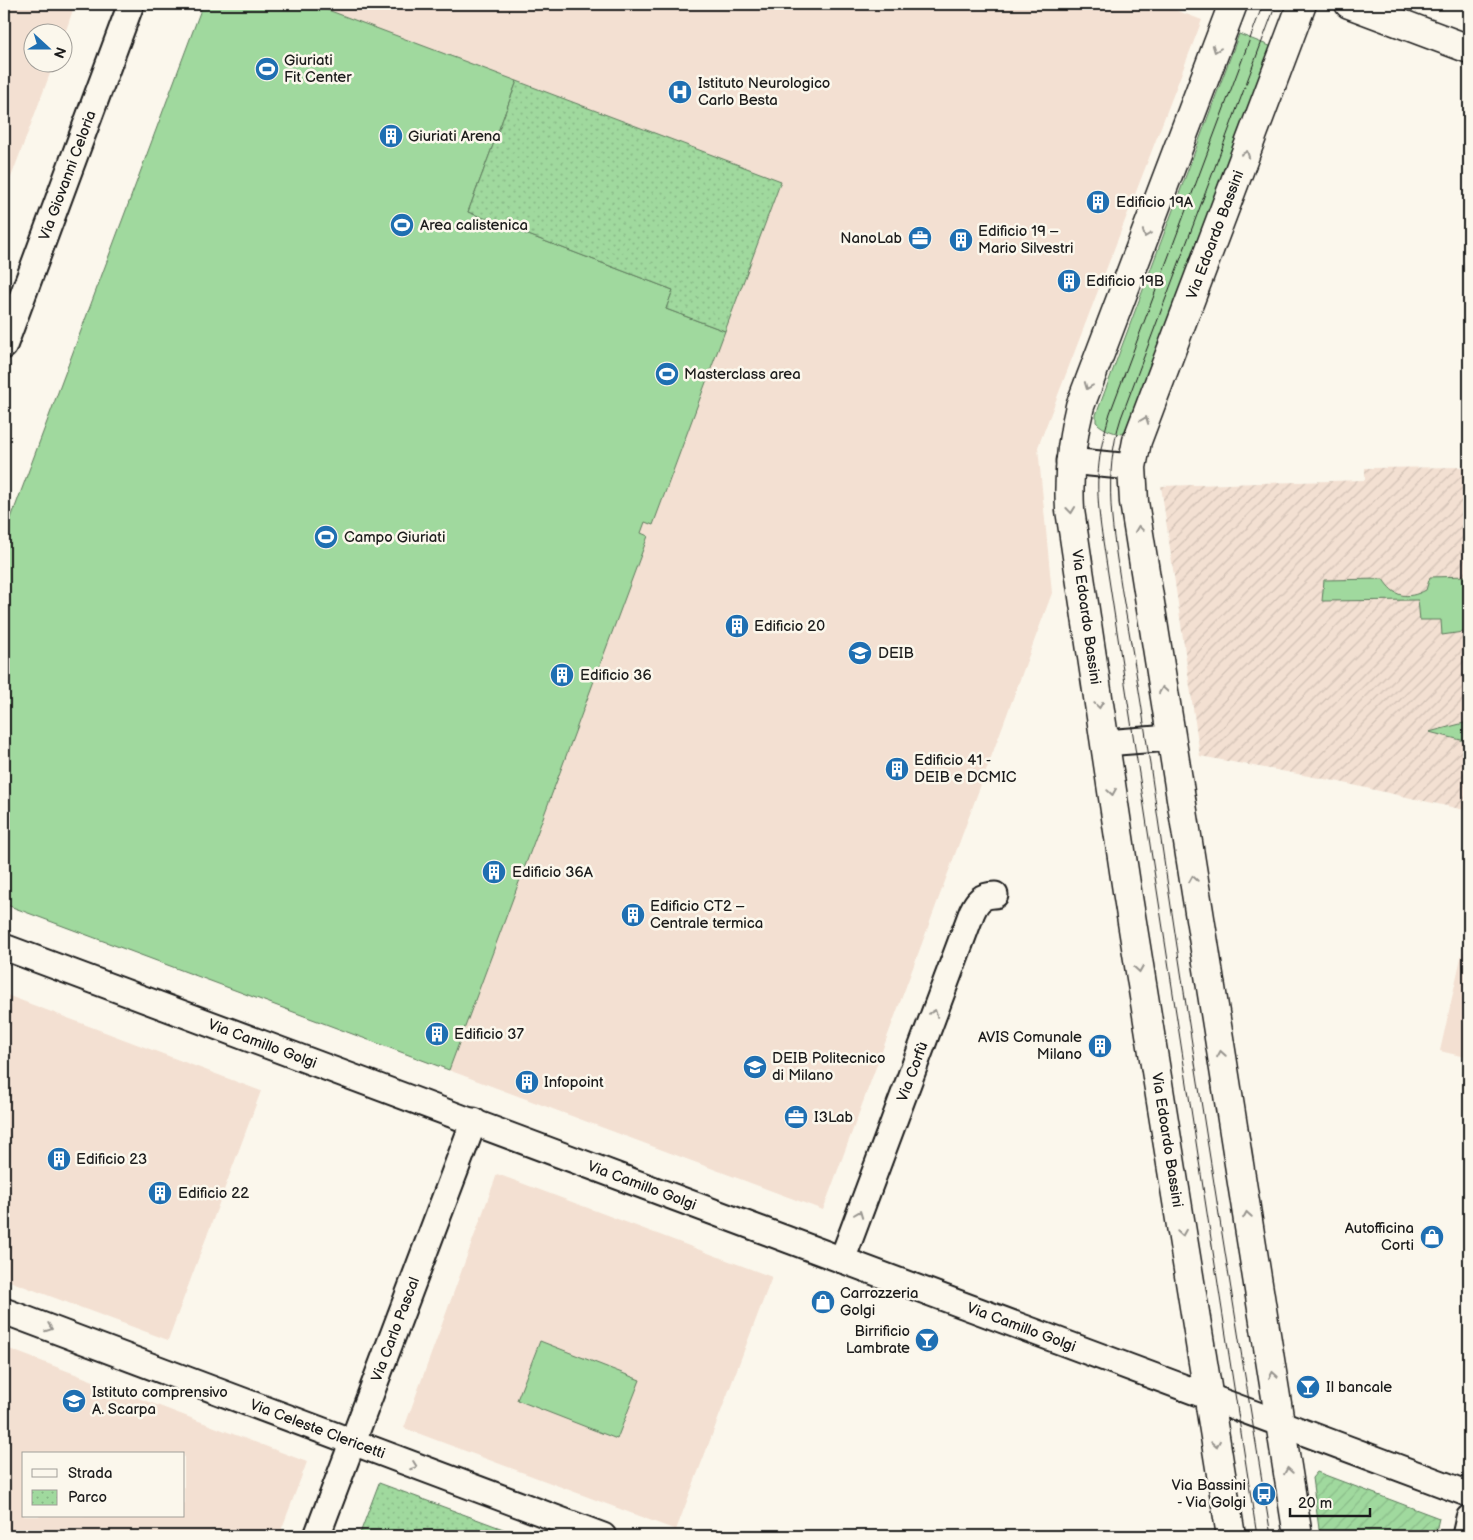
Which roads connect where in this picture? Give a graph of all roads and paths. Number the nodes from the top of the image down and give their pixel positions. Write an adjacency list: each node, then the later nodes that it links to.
1 (132, 4): 6 (street, Via Giovanni Celoria)
2 (1233, 4): 7 (street, Via Edoardo Bassini, one-way to 7)
3 (1302, 4): 8 (street, Via Edoardo Bassini, one-way to 3)
4 (1349, 4): 5 (street)
5 (1469, 49)
6 (4, 346)
7 (1069, 461): 8 (street); 10 (street, Via Edoardo Bassini, one-way to 10)
8 (1132, 467): 9 (street, Via Edoardo Bassini, one-way to 8)
9 (1170, 738): 10 (street); 17 (street, Via Edoardo Bassini, one-way to 9)
10 (1104, 744): 16 (street, Via Edoardo Bassini, one-way to 16)
11 (995, 895): 14 (street, Via Corfù, one-way to 11)
12 (4, 947): 13 (street, Via Camillo Golgi)
13 (474, 1121): 14 (street, Via Camillo Golgi); 18 (street, Via Carlo Pascal)
14 (842, 1260): 16 (street, Via Camillo Golgi)
15 (4, 1311): 18 (street, Via Celeste Clericetti, one-way to 18)
16 (1208, 1396): 17 (street, Via Camillo Golgi); 23 (street, Via Edoardo Bassini, one-way to 23)
17 (1280, 1423): 19 (street); 24 (street, Via Edoardo Bassini, one-way to 17)
18 (352, 1442): 21 (street, Via Carlo Pascal); 22 (street, Via Celeste Clericetti, one-way to 22)
19 (1469, 1494)
20 (1469, 1518): 25 (street)
21 (317, 1536)
22 (603, 1536)
23 (1231, 1536)
24 (1298, 1536)
25 (1465, 1536)

